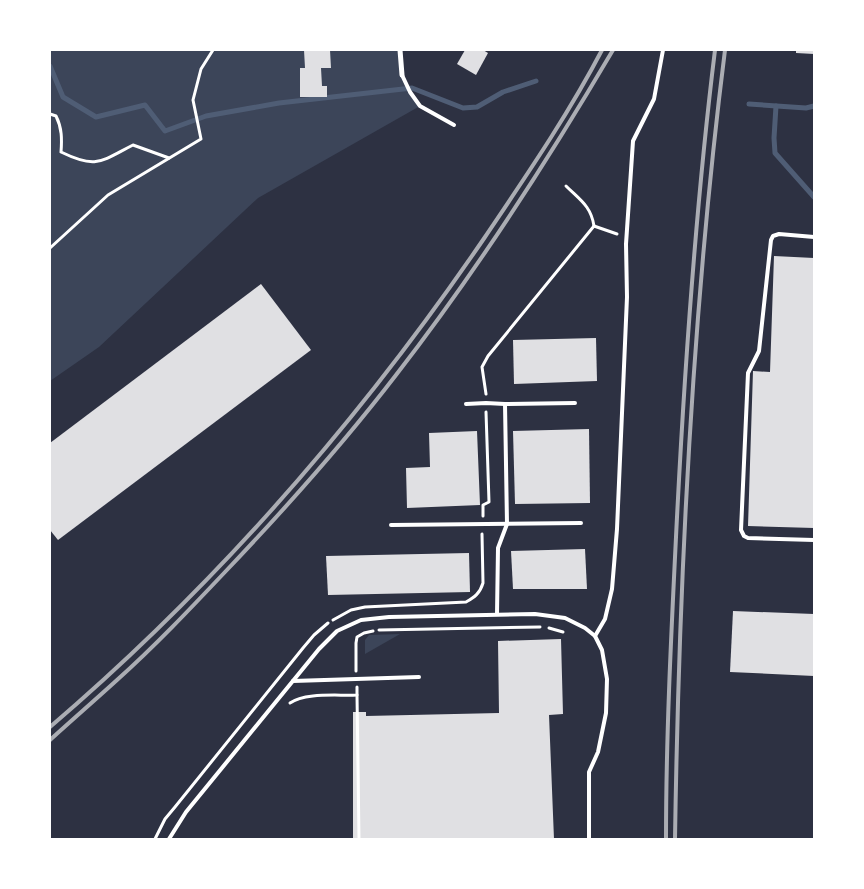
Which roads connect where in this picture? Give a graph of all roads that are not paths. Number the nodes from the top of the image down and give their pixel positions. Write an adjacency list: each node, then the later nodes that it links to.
1 (400, 50): 3 (street)
2 (664, 50): 14 (lane)
3 (402, 75): 4 (lane)
4 (454, 125)
5 (814, 237): 12 (lane)
6 (575, 403): 8 (lane)
7 (466, 404): 8 (lane)
8 (505, 404): 10 (lane)
9 (581, 523): 10 (lane)
10 (507, 524): 11 (lane); 13 (lane)
11 (391, 525)
12 (814, 540)
13 (497, 614): 14 (lane); 16 (lane)
14 (595, 636): 18 (lane)
15 (419, 677): 16 (lane)
16 (292, 681): 17 (lane)
17 (169, 839)
18 (589, 839)

